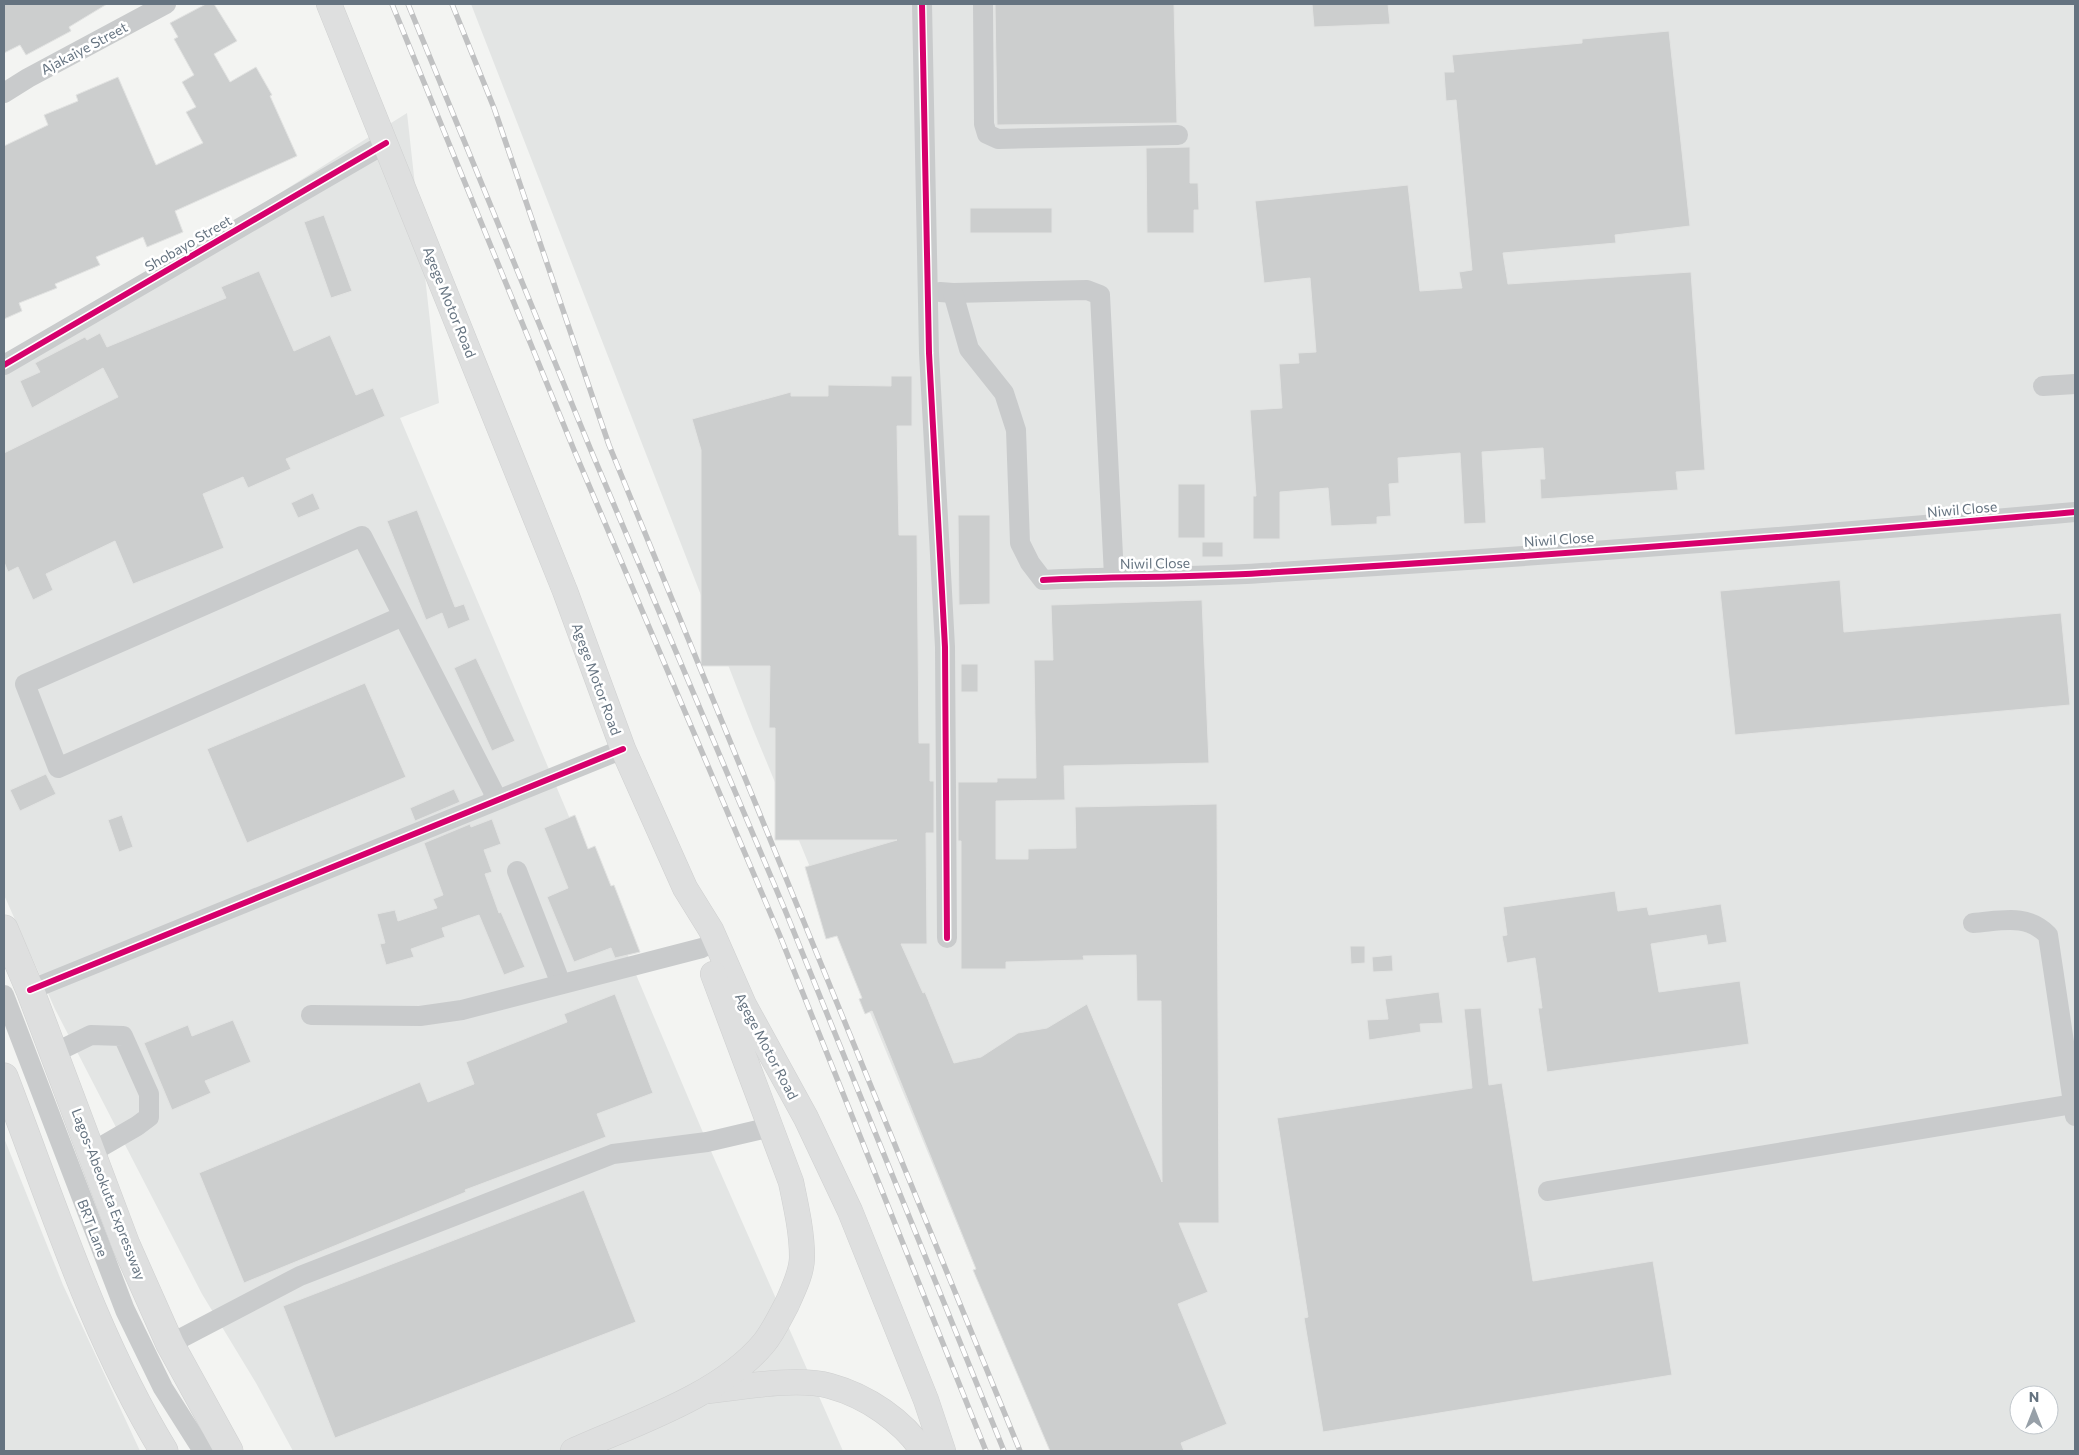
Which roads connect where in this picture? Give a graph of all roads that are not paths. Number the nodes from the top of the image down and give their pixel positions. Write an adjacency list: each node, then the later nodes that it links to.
1 (166, 4): 6 (street, Ajakaiye Street)
2 (329, 4): 9 (main road, Agege Motor Road)
3 (922, 4): 10 (street)
4 (982, 4): 8 (street)
5 (4, 76): 6 (street)
6 (28, 78): 7 (street, Ajakaiye Street)
7 (4, 93)
8 (1178, 135)
9 (386, 143): 12 (street, Shobayo Street); 18 (main road, Agege Motor Road)
10 (928, 290): 11 (street); 24 (street)
11 (953, 293): 16 (street, Niwil Close); 16 (street)
12 (4, 364)
13 (2075, 384): 14 (street)
14 (2042, 386)
15 (2075, 512): 16 (street, Niwil Close)
16 (1114, 576)
17 (403, 616): 17 (street); 19 (street)
18 (623, 749): 19 (street); 21 (main road, Agege Motor Road)
19 (494, 800): 27 (street)
20 (517, 871): 26 (street)
21 (685, 888): 25 (main road); 42 (main road, Agege Motor Road)
22 (1973, 922): 32 (street)
23 (4, 929): 27 (highway, Lagos-Abeokuta Expressway)
24 (947, 938)
25 (702, 948): 26 (street); 33 (main road)
26 (561, 984): 29 (street)
27 (30, 990): 30 (highway, Lagos-Abeokuta Expressway)
28 (4, 994): 38 (street, BRT Lane)
29 (312, 1015)
30 (54, 1053): 34 (highway, Lagos-Abeokuta Expressway); 34 (street)
31 (4, 1077): 39 (highway)
32 (2074, 1110): 35 (street)
33 (771, 1127): 36 (street); 37 (main road)
34 (92, 1152): 36 (highway, Lagos-Abeokuta Expressway)
35 (1548, 1191)
36 (170, 1344): 38 (highway, Lagos-Abeokuta Expressway)
37 (705, 1392): 40 (main road); 41 (main road)
38 (222, 1450)
39 (164, 1451)
40 (573, 1451)
41 (923, 1451)
42 (943, 1451)

